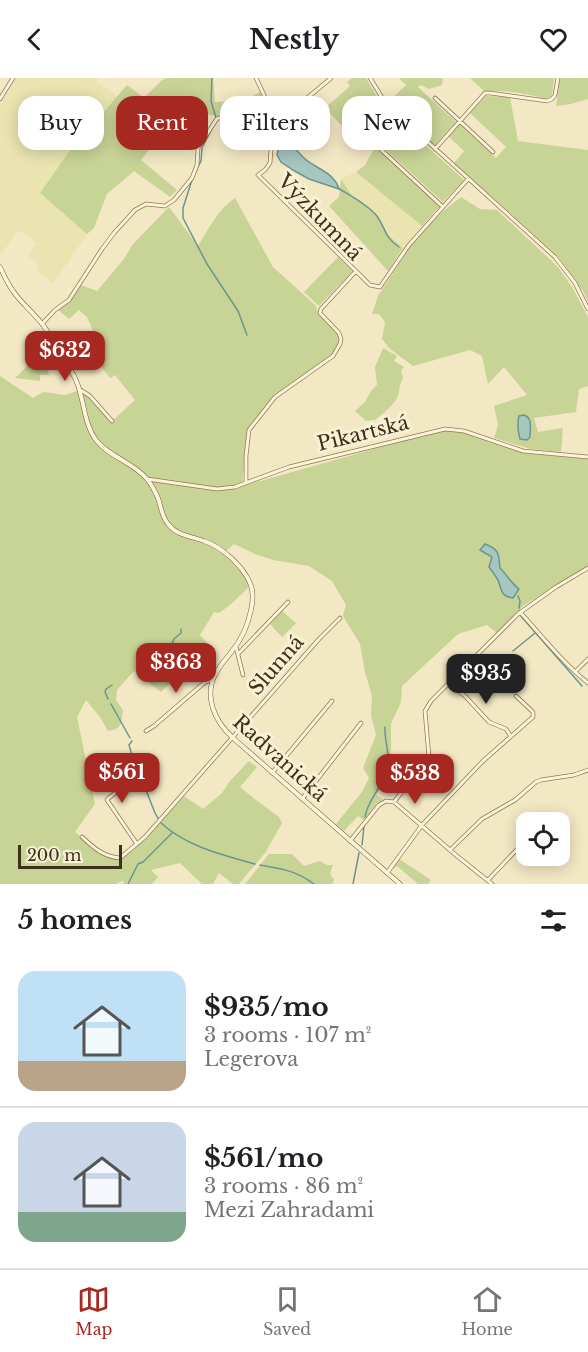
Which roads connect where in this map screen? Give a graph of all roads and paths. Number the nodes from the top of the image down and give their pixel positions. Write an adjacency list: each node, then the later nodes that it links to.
1 (14, 78): 10 (street)
2 (256, 78): 6 (street, Výzkumná)
3 (331, 78): 7 (street)
4 (370, 78): 8 (street)
5 (558, 78): 12 (street)
6 (264, 96)
7 (309, 96)
8 (380, 96)
9 (435, 98): 12 (street)
10 (0, 99)
11 (220, 118): 23 (street)
12 (459, 121): 14 (street); 17 (street)
13 (432, 145): 14 (street)
14 (435, 148): 18 (street)
15 (271, 150): 21 (street, Výzkumná)
16 (381, 150): 19 (street)
17 (493, 152)
18 (468, 179): 19 (street); 22 (street)
19 (443, 207): 21 (street)
20 (0, 267): 23 (street)
21 (356, 271): 28 (street, Výzkumná)
22 (588, 309)
23 (42, 324): 24 (street)
24 (79, 389): 25 (street); 27 (street)
25 (112, 421)
26 (588, 457): 28 (street, Pikartská)
27 (147, 478): 28 (street, Pikartská); 33 (street)
28 (246, 482)
29 (588, 568): 31 (street)
30 (288, 602): 34 (street)
31 (520, 612): 36 (street); 39 (street)
32 (340, 618): 46 (street, Slunná)
33 (236, 647): 34 (street); 38 (street)
34 (238, 654): 37 (street)
35 (588, 658): 36 (street)
36 (575, 672): 40 (street)
37 (243, 675)
38 (213, 679): 44 (street); 46 (street, Radvanická)
39 (449, 683): 45 (street); 51 (street)
40 (588, 683)
41 (516, 696): 45 (street)
42 (332, 700): 48 (street)
43 (361, 723): 50 (street)
44 (146, 731)
45 (510, 735): 52 (street)
46 (233, 738): 48 (street, Radvanická); 55 (street, Slunná)
47 (588, 770): 56 (street)
48 (272, 772): 50 (street, Radvanická)
49 (115, 775): 55 (street)
50 (302, 799): 54 (street, Radvanická)
51 (394, 802): 52 (street); 54 (street)
52 (422, 825): 56 (street); 58 (street)
53 (82, 837): 55 (street, Slunná)
54 (350, 841): 58 (street, Radvanická)
55 (137, 844)
56 (450, 850): 59 (street)
57 (516, 850): 59 (street)
58 (387, 873): 60 (street, Radvanická)
59 (488, 880): 61 (street)
60 (400, 884)
61 (492, 884)

